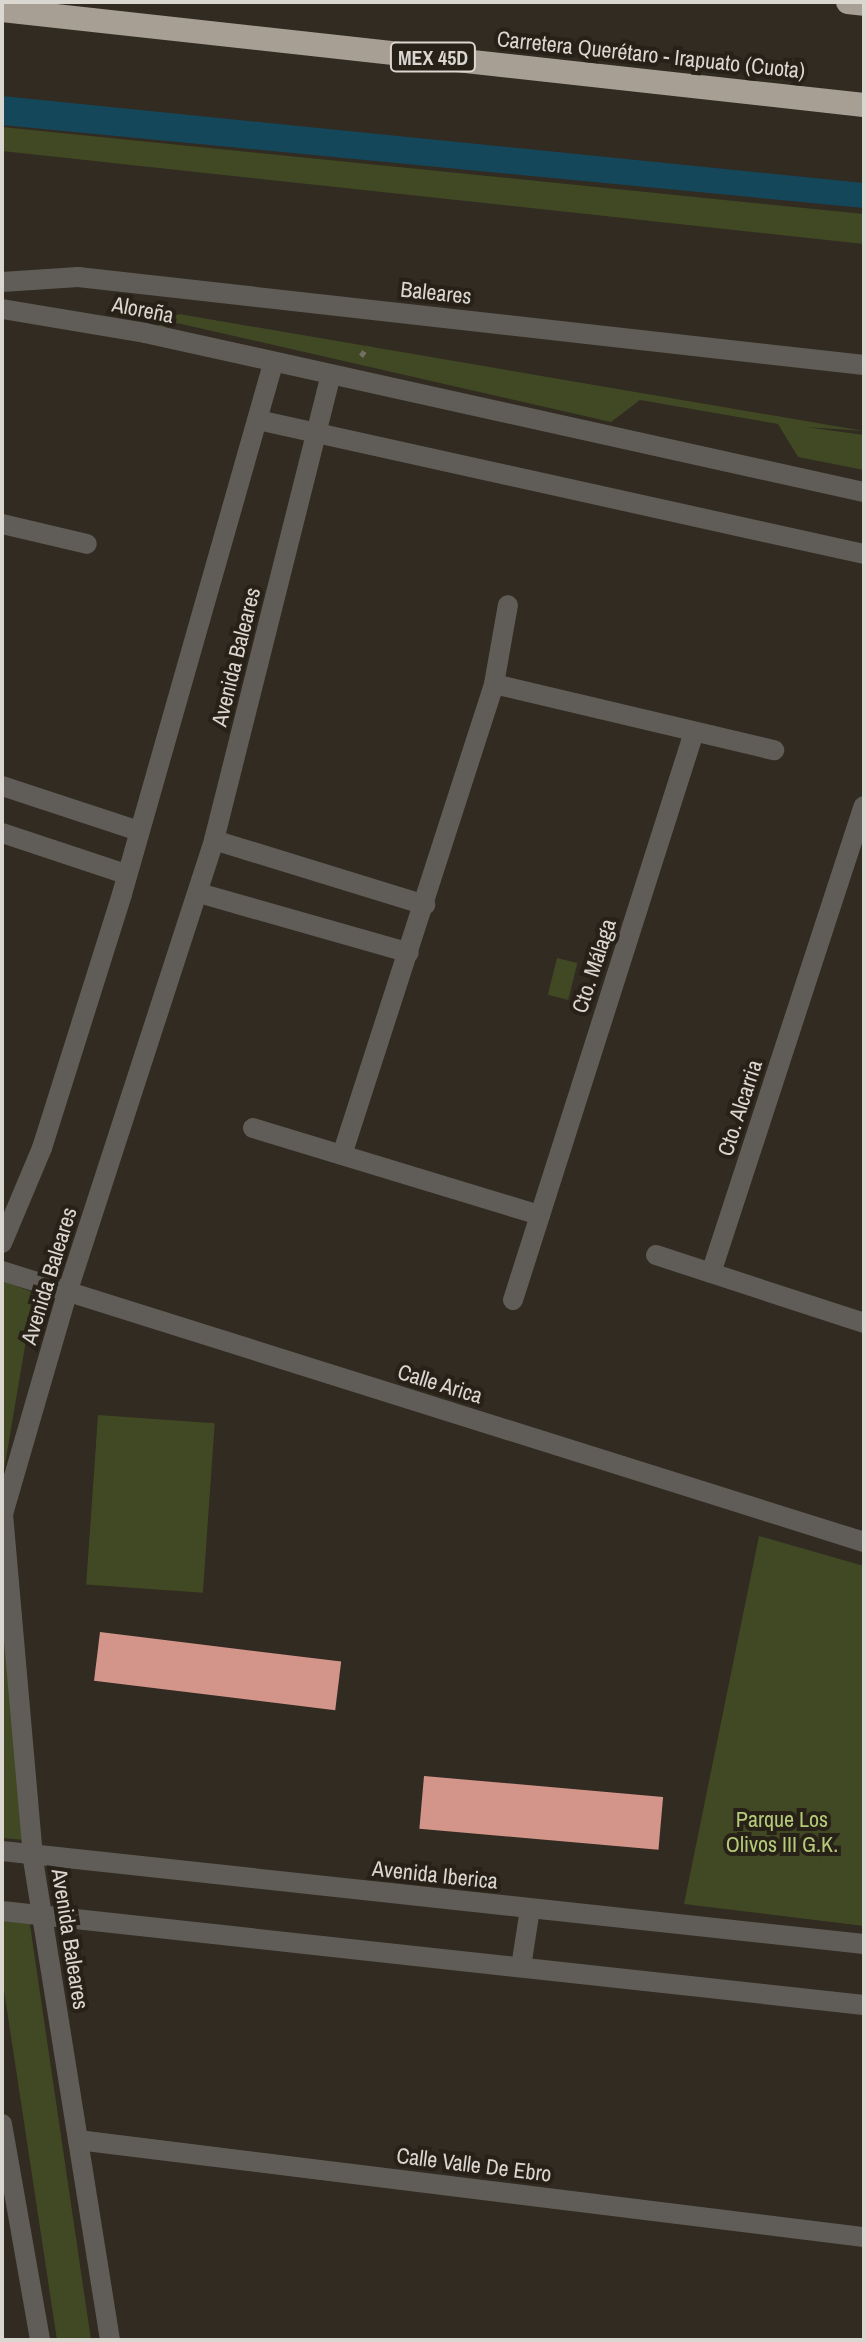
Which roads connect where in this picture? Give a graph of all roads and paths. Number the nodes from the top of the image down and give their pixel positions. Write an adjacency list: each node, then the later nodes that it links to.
1 (848, 2): 2 (highway)
2 (864, 4)
3 (2, 10): 4 (highway, Carretera Querétaro - Irapuato (Cuota) / MEX 45D)
4 (864, 105)
5 (2, 282): 8 (street, Baleares)
6 (2, 309): 7 (street, Aloreña)
7 (273, 364): 9 (street); 10 (street, Avenida Baleares)
8 (864, 365)
9 (331, 375): 11 (street, Avenida Baleares); 12 (street)
10 (258, 420): 11 (street); 22 (street, Avenida Baleares)
11 (316, 436): 15 (street); 24 (street, Avenida Baleares)
12 (864, 492)
13 (3, 526): 14 (street)
14 (87, 544)
15 (864, 554)
16 (508, 605): 17 (street)
17 (494, 684): 18 (street); 27 (street)
18 (694, 732): 19 (street); 31 (street, Cto. Málaga)
19 (774, 750)
20 (2, 786): 22 (street)
21 (864, 806): 35 (street, Cto. Alcarria)
22 (139, 831): 25 (street, Avenida Baleares)
23 (2, 833): 25 (street)
24 (214, 840): 26 (street, Avenida Baleares); 27 (street)
25 (126, 874): 32 (street, Avenida Baleares)
26 (199, 893): 28 (street); 36 (street, Avenida Baleares)
27 (425, 905): 28 (street)
28 (409, 953): 30 (street)
29 (253, 1128): 30 (street)
30 (342, 1155): 31 (street)
31 (540, 1215): 37 (street, Cto. Málaga)
32 (2, 1243)
33 (656, 1255): 35 (street)
34 (2, 1271): 36 (street, Calle Arica)
35 (711, 1273): 38 (street)
36 (67, 1293): 39 (street, Calle Arica); 41 (street, Avenida Baleares)
37 (513, 1300)
38 (864, 1323)
39 (864, 1542)
40 (2, 1851): 41 (street, Avenida Iberica)
41 (33, 1857): 42 (street, Avenida Iberica); 44 (street, Avenida Baleares)
42 (530, 1909): 45 (street, Avenida Iberica); 46 (street)
43 (2, 1911): 44 (street)
44 (42, 1914): 46 (street); 49 (street, Avenida Baleares)
45 (864, 1944)
46 (521, 1967): 47 (street)
47 (864, 2005)
48 (2, 2126): 51 (street)
49 (78, 2140): 50 (street, Calle Valle De Ebro); 52 (street, Avenida Baleares)
50 (864, 2237)
51 (40, 2340)
52 (110, 2340)

